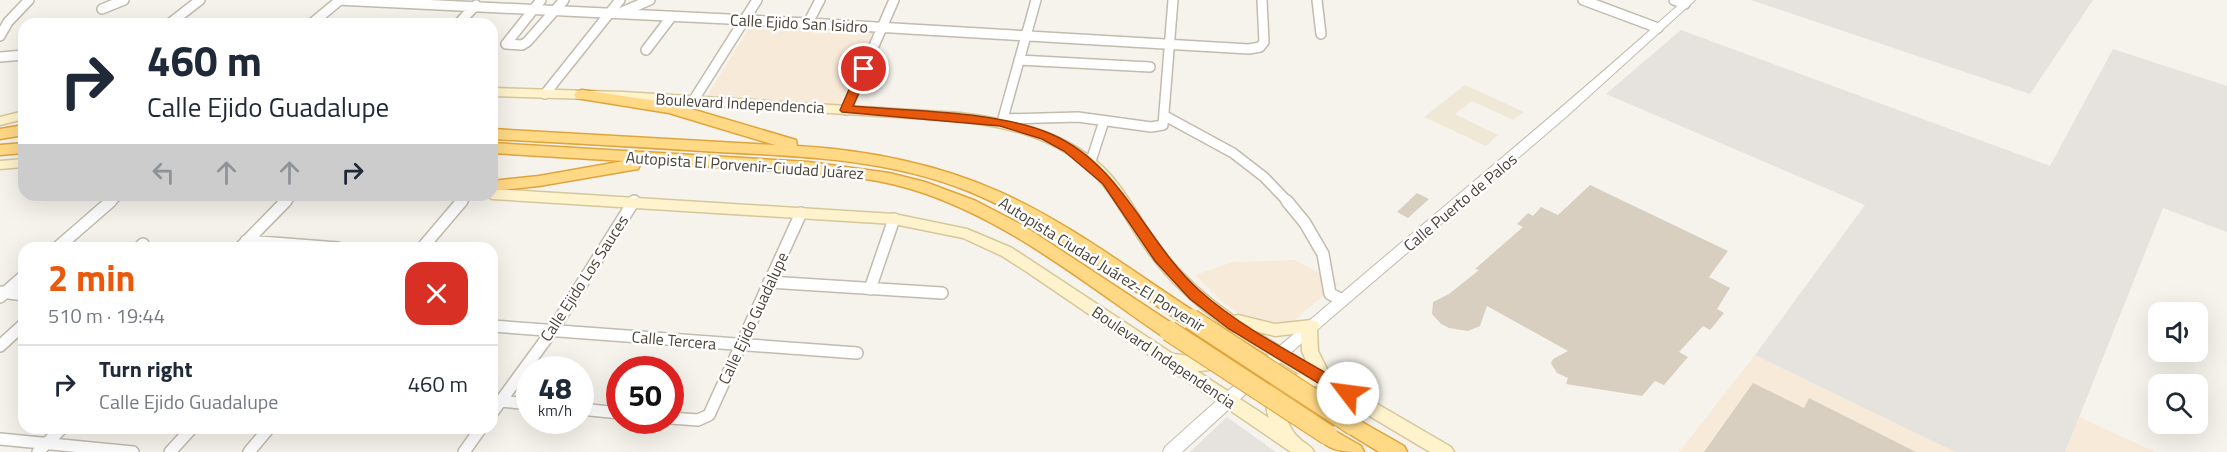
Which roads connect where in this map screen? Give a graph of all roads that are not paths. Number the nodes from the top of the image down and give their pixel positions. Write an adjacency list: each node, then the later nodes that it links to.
1 (29, 0): 32 (street)
2 (124, 0): 19 (street)
3 (200, 0): 24 (street)
4 (339, 0): 18 (street, Calle Ejido San Isidro); 25 (street)
5 (541, 0): 20 (street)
6 (564, 0): 21 (street)
7 (620, 0): 22 (street)
8 (650, 0): 22 (street)
9 (757, 0): 27 (street)
10 (820, 0): 28 (street)
11 (894, 0): 29 (street)
12 (1036, 0): 33 (street)
13 (1173, 0): 34 (street)
14 (1262, 0): 34 (street, Calle Ejido San Isidro)
15 (1317, 0): 31 (street)
16 (1583, 0): 30 (street)
17 (1683, 1): 30 (street, Calle Puerto de Palos)
18 (478, 3): 20 (street, Calle Ejido San Isidro); 26 (street)
19 (102, 9)
20 (533, 9): 21 (street, Calle Ejido San Isidro); 21 (street)
21 (555, 10): 22 (street, Calle Ejido San Isidro)
22 (615, 13): 23 (street, Calle Ejido San Isidro); 41 (street)
23 (672, 16): 27 (street, Calle Ejido San Isidro); 35 (street)
24 (177, 18)
25 (318, 18)
26 (464, 18)
27 (744, 20): 28 (street, Calle Ejido San Isidro); 43 (street)
28 (808, 22): 29 (street, Calle Ejido San Isidro)
29 (882, 28): 33 (street, Calle Ejido San Isidro); 44 (street)
30 (1658, 28): 79 (street, Calle Puerto de Palos)
31 (1321, 34)
32 (0, 36)
33 (1026, 36): 34 (street, Calle Ejido San Isidro); 38 (street)
34 (1169, 44): 49 (street)
35 (646, 50)
36 (18, 56): 37 (street)
37 (0, 57)
38 (1019, 60): 39 (street); 47 (street)
39 (1150, 67)
40 (498, 92): 41 (main road, Boulevard Independencia)
41 (545, 94): 42 (main road, Boulevard Independencia)
42 (582, 95): 43 (main road, Boulevard Independencia); 57 (highway)
43 (693, 101): 44 (main road, Boulevard Independencia)
44 (846, 110): 47 (main road, Boulevard Independencia)
45 (18, 116): 46 (main road)
46 (0, 121)
47 (1002, 121): 48 (street); 60 (main road, Boulevard Independencia)
48 (1104, 121): 49 (street); 60 (street)
49 (1162, 121): 79 (street)
50 (18, 131): 51 (highway)
51 (0, 134)
52 (498, 134): 57 (highway, Autopista Ciudad Juárez-El Porvenir)
53 (18, 142): 54 (highway)
54 (0, 147): 55 (highway)
55 (18, 148)
56 (498, 148): 58 (highway, Autopista El Porvenir-Ciudad Juárez)
57 (814, 152): 110 (highway, Autopista Ciudad Juárez-El Porvenir, bridge)
58 (718, 162): 62 (highway); 109 (highway, Autopista El Porvenir-Ciudad Juárez, bridge)
59 (18, 164): 61 (main road)
60 (1090, 164): 80 (main road, Boulevard Independencia)
61 (0, 165)
62 (498, 185)
63 (498, 194): 67 (main road, Boulevard Independencia)
64 (111, 201): 70 (street)
65 (286, 201): 71 (street)
66 (462, 201): 72 (street)
67 (634, 201): 68 (main road, Boulevard Independencia); 84 (street, Calle Ejido Los Sauces)
68 (801, 213): 69 (main road, Boulevard Independencia); 74 (street, Calle Ejido Guadalupe)
69 (894, 219): 75 (street); 89 (main road, Boulevard Independencia)
70 (64, 242)
71 (245, 242)
72 (427, 242)
73 (18, 281): 77 (street)
74 (769, 282): 75 (street); 86 (street, Calle Ejido Guadalupe)
75 (870, 289): 76 (street)
76 (942, 293)
77 (2, 294): 78 (street)
78 (18, 295)
79 (1342, 300): 82 (street, Calle Puerto de Palos)
80 (1229, 321): 82 (main road); 88 (main road, Boulevard Independencia); 89 (main road)
81 (498, 326): 84 (street, Calle Tercera)
82 (1311, 327): 88 (street, Calle Puerto de Palos); 90 (main road)
83 (18, 330): 85 (street)
84 (552, 331): 86 (street, Calle Tercera); 92 (street, Calle Ejido Los Sauces)
85 (0, 346)
86 (740, 346): 87 (street, Calle Tercera); 95 (street, Calle Ejido Guadalupe)
87 (857, 353)
88 (1279, 353): 90 (main road, Boulevard Independencia); 91 (street, Calle Puerto de Palos)
89 (1163, 356): 91 (main road, Boulevard Independencia)
90 (1324, 380): 102 (main road); 111 (main road, Boulevard Independencia)
91 (1227, 399): 102 (main road, Boulevard Independencia); 108 (street, Calle Puerto de Palos)
92 (501, 401): 93 (street); 94 (street, Calle Ejido Los Sauces)
93 (516, 403)
94 (498, 405)
95 (684, 418)
96 (56, 434): 101 (street)
97 (186, 434): 105 (street)
98 (264, 434): 106 (street)
99 (477, 434): 107 (street)
100 (0, 439): 101 (street)
101 (48, 442): 103 (street); 104 (street)
102 (1300, 448)
103 (38, 452)
104 (134, 452)
105 (170, 452)
106 (249, 452)
107 (464, 452)
108 (1171, 452)
109 (1353, 452)
110 (1396, 452)
111 (1445, 452)

